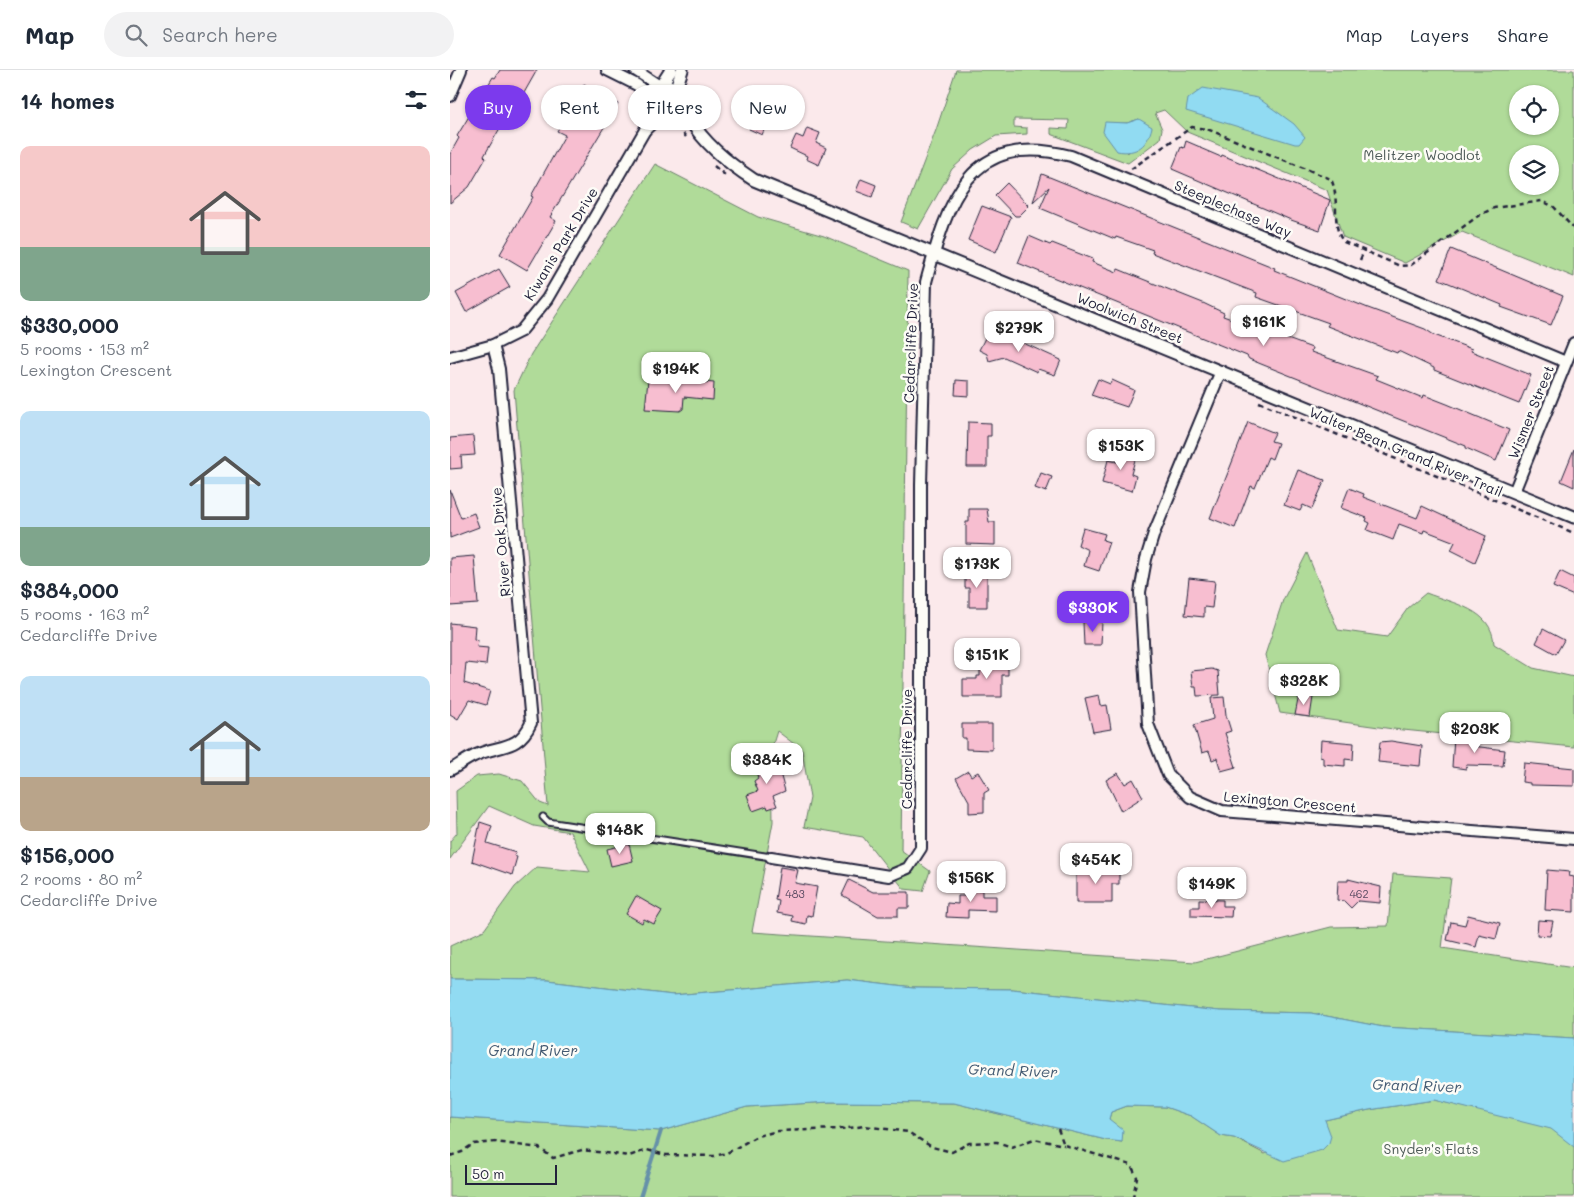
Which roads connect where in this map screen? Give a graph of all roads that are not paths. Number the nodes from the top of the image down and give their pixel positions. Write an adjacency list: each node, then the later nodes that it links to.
1 (461, 70): 9 (street)
2 (607, 70): 6 (street)
3 (635, 70): 7 (street)
4 (672, 70): 7 (street)
5 (682, 70): 8 (street)
6 (637, 85)
7 (660, 85)
8 (678, 85)
9 (450, 96)
10 (645, 130): 14 (street, Kiwanis Park Drive)
11 (698, 130): 12 (street, Woolwich Street)
12 (932, 254): 16 (street, Steeplechase Way); 17 (street, Woolwich Street); 23 (street, Cedarcliffe Drive)
13 (1574, 343): 16 (street, Wismer Street)
14 (493, 345): 15 (street, Kiwanis Park Drive); 20 (street, River Oak Drive)
15 (450, 357)
16 (1566, 362): 18 (street, Wismer Street)
17 (1221, 371): 18 (street, Woolwich Street); 22 (street, Lexington Crescent)
18 (1514, 492): 19 (street, Woolwich Street)
19 (1574, 517)
20 (450, 770)
21 (543, 817): 23 (lane, Cedarcliffe Drive)
22 (1574, 839)
23 (771, 857)

